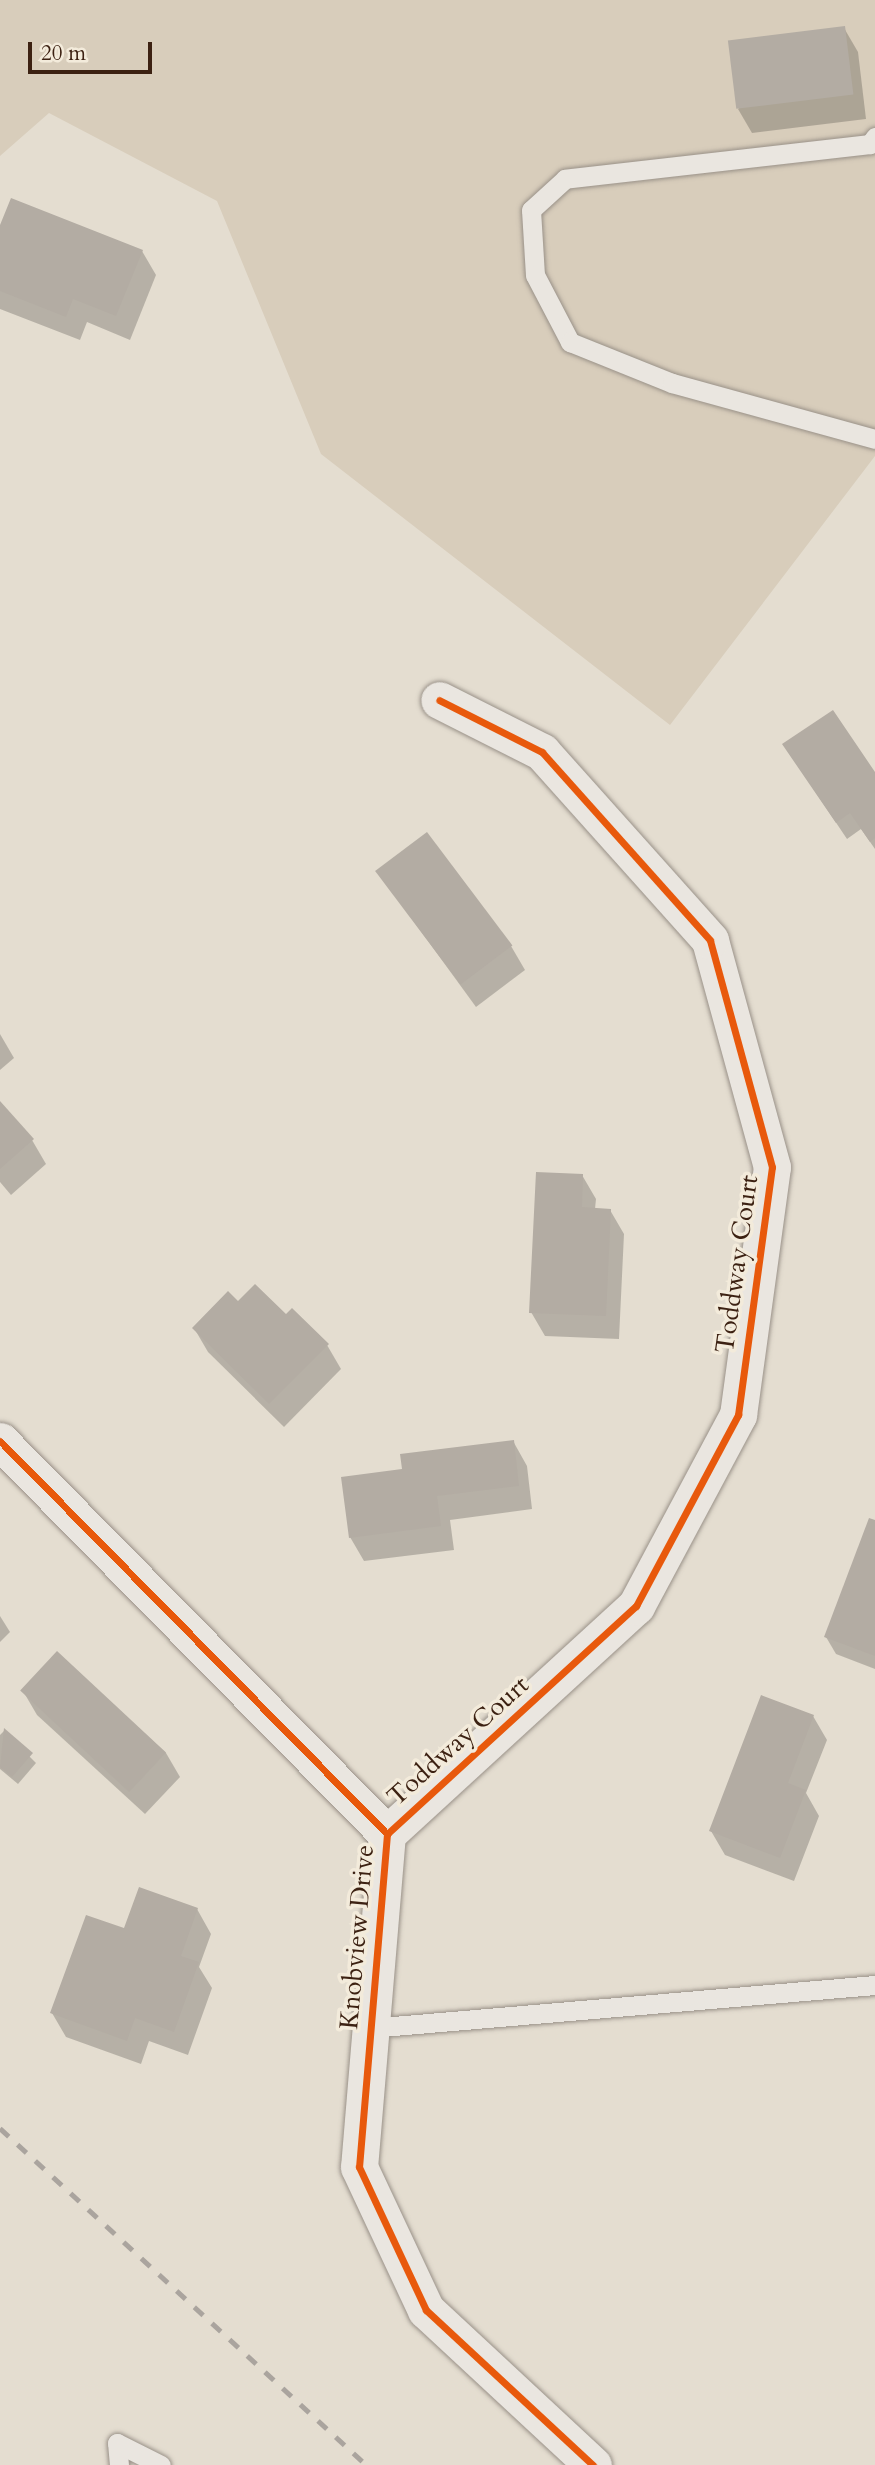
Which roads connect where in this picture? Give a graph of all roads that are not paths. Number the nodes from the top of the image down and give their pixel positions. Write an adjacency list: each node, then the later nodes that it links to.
1 (875, 136): 2 (lane)
2 (875, 439)
3 (439, 700): 5 (street, Toddway Court)
4 (0, 1441): 5 (street, Knobview Drive)
5 (387, 1834): 7 (street, Knobview Drive)
6 (875, 1984): 7 (lane)
7 (370, 2028): 10 (street, Knobview Drive)
8 (119, 2465): 9 (lane)
9 (160, 2465)
10 (593, 2465)

